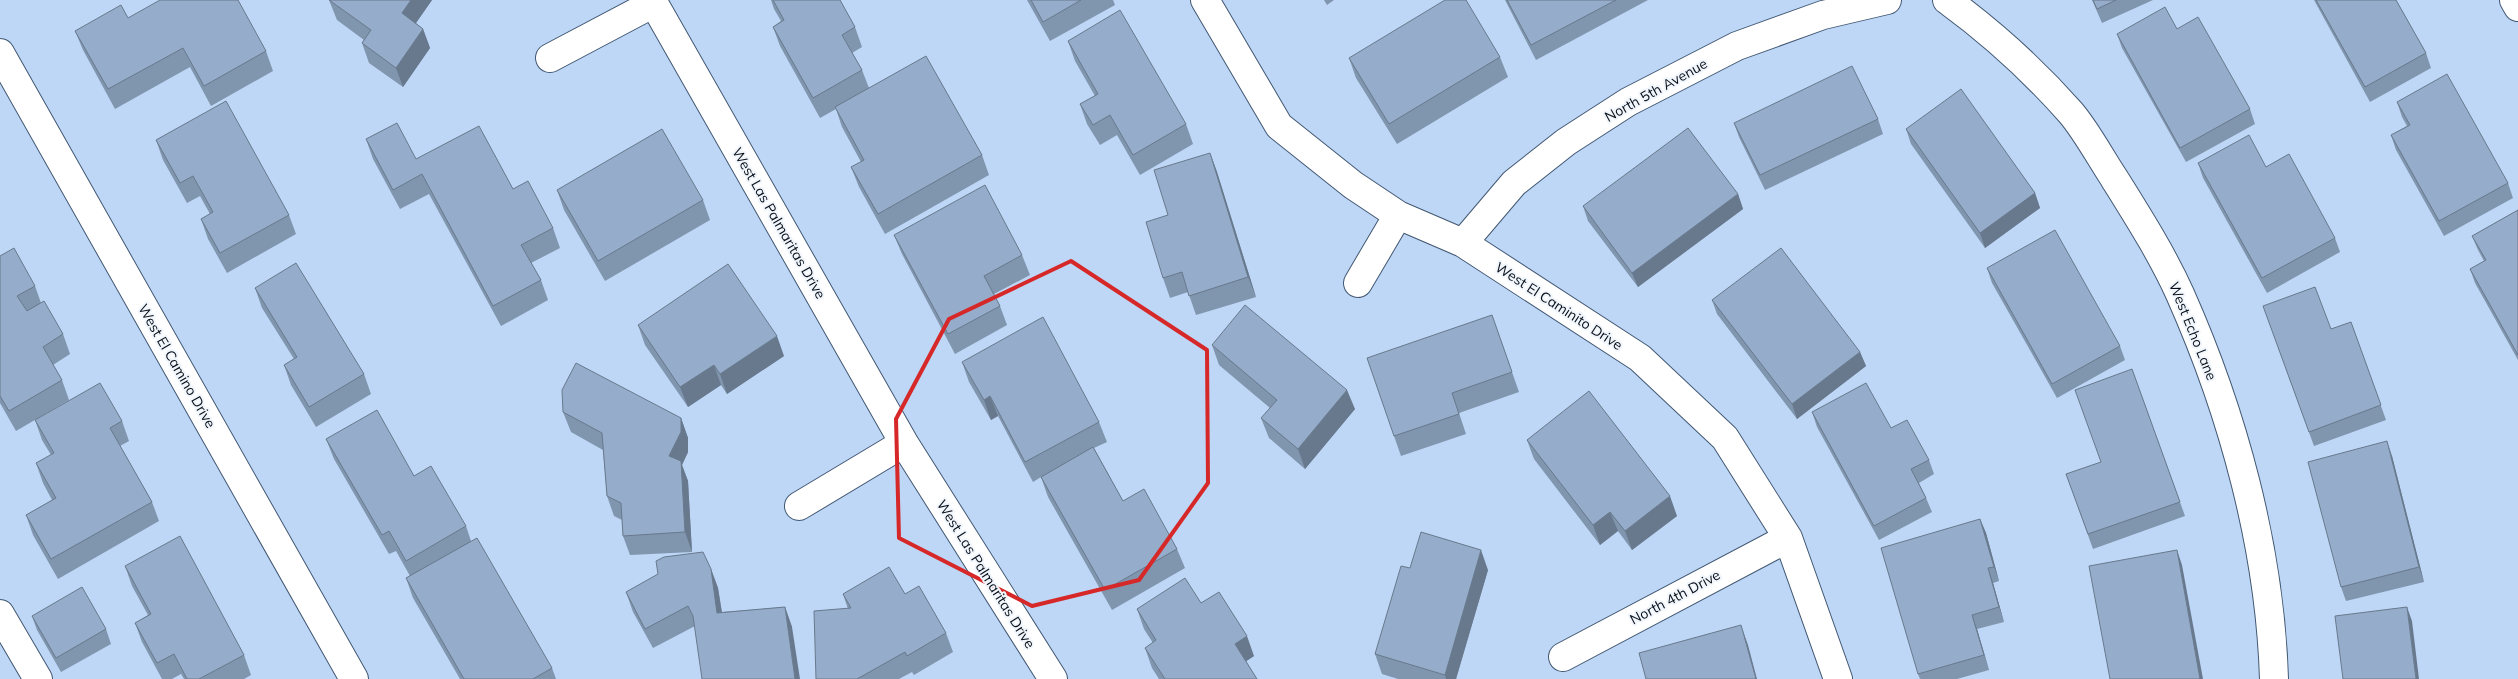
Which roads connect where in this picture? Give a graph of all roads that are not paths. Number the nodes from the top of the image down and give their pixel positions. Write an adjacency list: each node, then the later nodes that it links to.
1 (1205, 0): 9 (street, West El Caminito Drive)
2 (1887, 0): 10 (street, North 5th Avenue)
3 (1947, 0): 21 (street, West Echo Lane)
4 (2514, 0): 6 (street)
5 (653, 1): 8 (street, West Las Palmaritas Drive); 12 (street, West Las Palmaritas Drive)
6 (2518, 7)
7 (0, 53): 18 (street, West El Camino Drive)
8 (550, 58)
9 (1398, 215): 10 (street, West El Caminito Drive); 11 (street)
10 (1463, 244): 14 (street, West El Caminito Drive)
11 (1358, 284)
12 (904, 443): 13 (street); 19 (street, West Las Palmaritas Drive)
13 (799, 506)
14 (1788, 538): 16 (street, North 4th Drive); 20 (street, West El Caminito Drive)
15 (0, 614): 17 (street)
16 (1563, 657)
17 (38, 679)
18 (354, 679)
19 (1053, 679)
20 (1838, 679)
21 (2274, 679)

